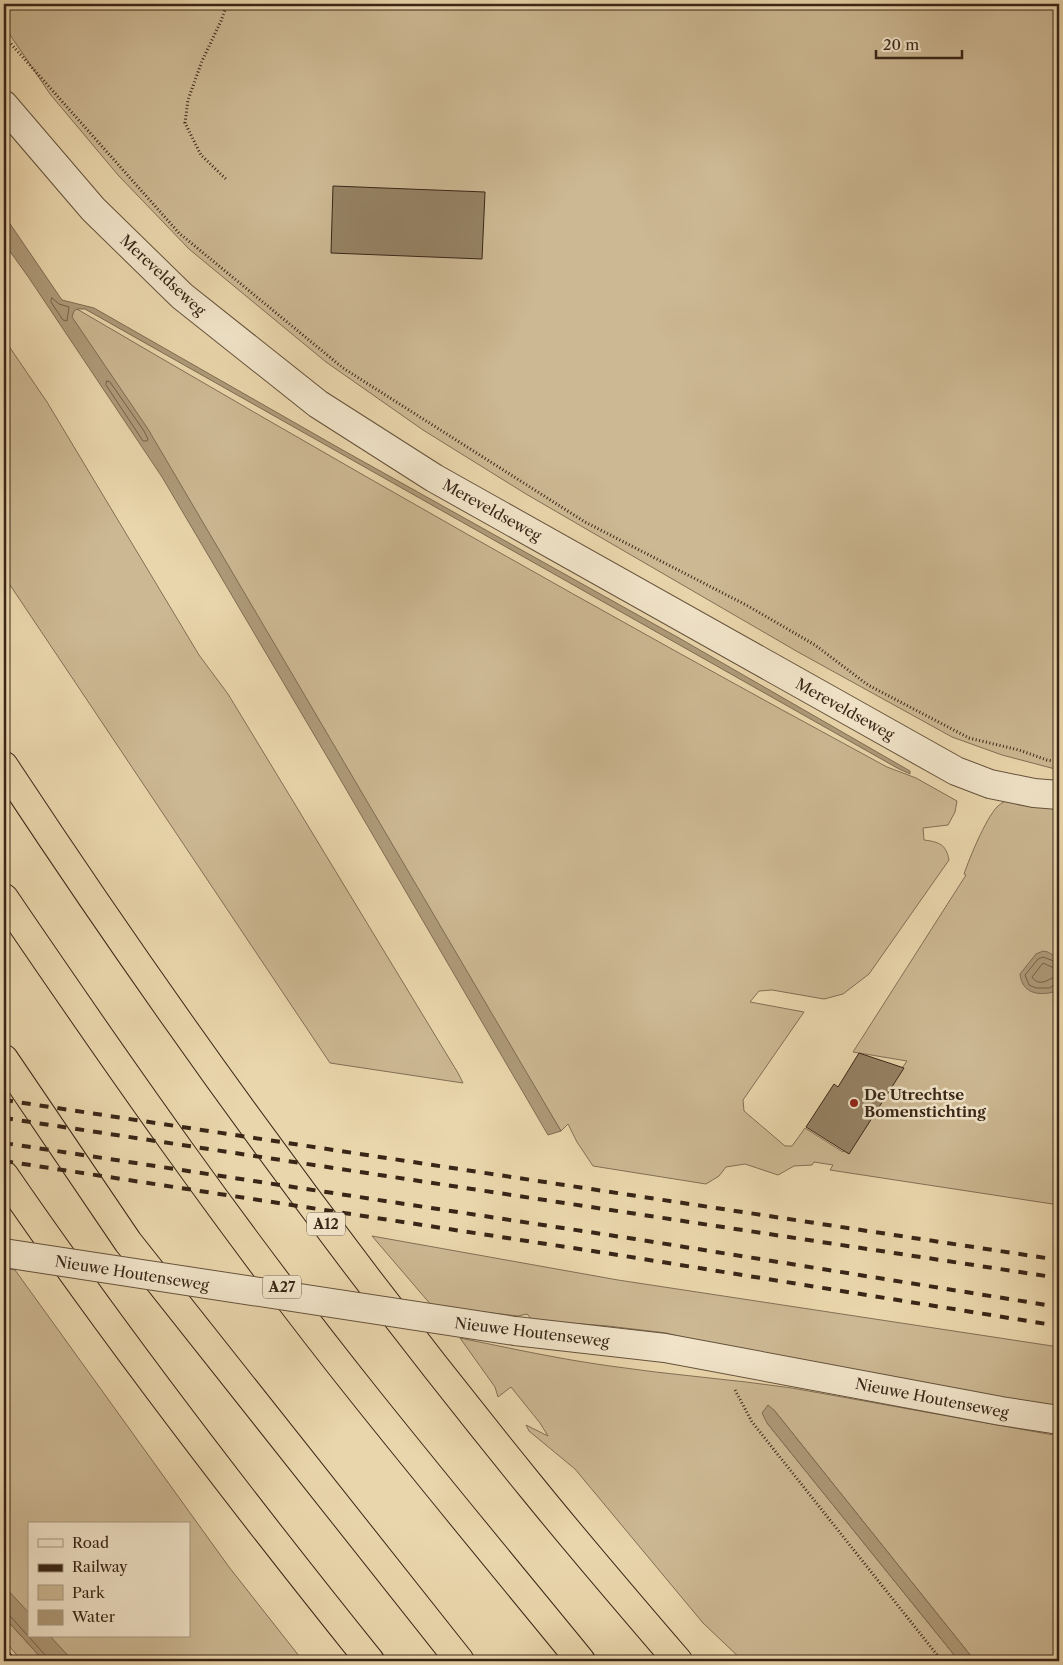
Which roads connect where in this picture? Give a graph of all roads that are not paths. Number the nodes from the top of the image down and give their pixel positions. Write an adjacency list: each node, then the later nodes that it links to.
1 (4, 105): 3 (street, Mereveldseweg)
2 (4, 766): 12 (highway, A12)
3 (1059, 795)
4 (4, 898): 11 (highway, A27)
5 (4, 1059): 10 (highway)
6 (4, 1175): 9 (highway)
7 (4, 1253): 8 (street, Nieuwe Houtenseweg, bridge)
8 (1059, 1420)
9 (370, 1661)
10 (460, 1661)
11 (580, 1661)
12 (678, 1661)

